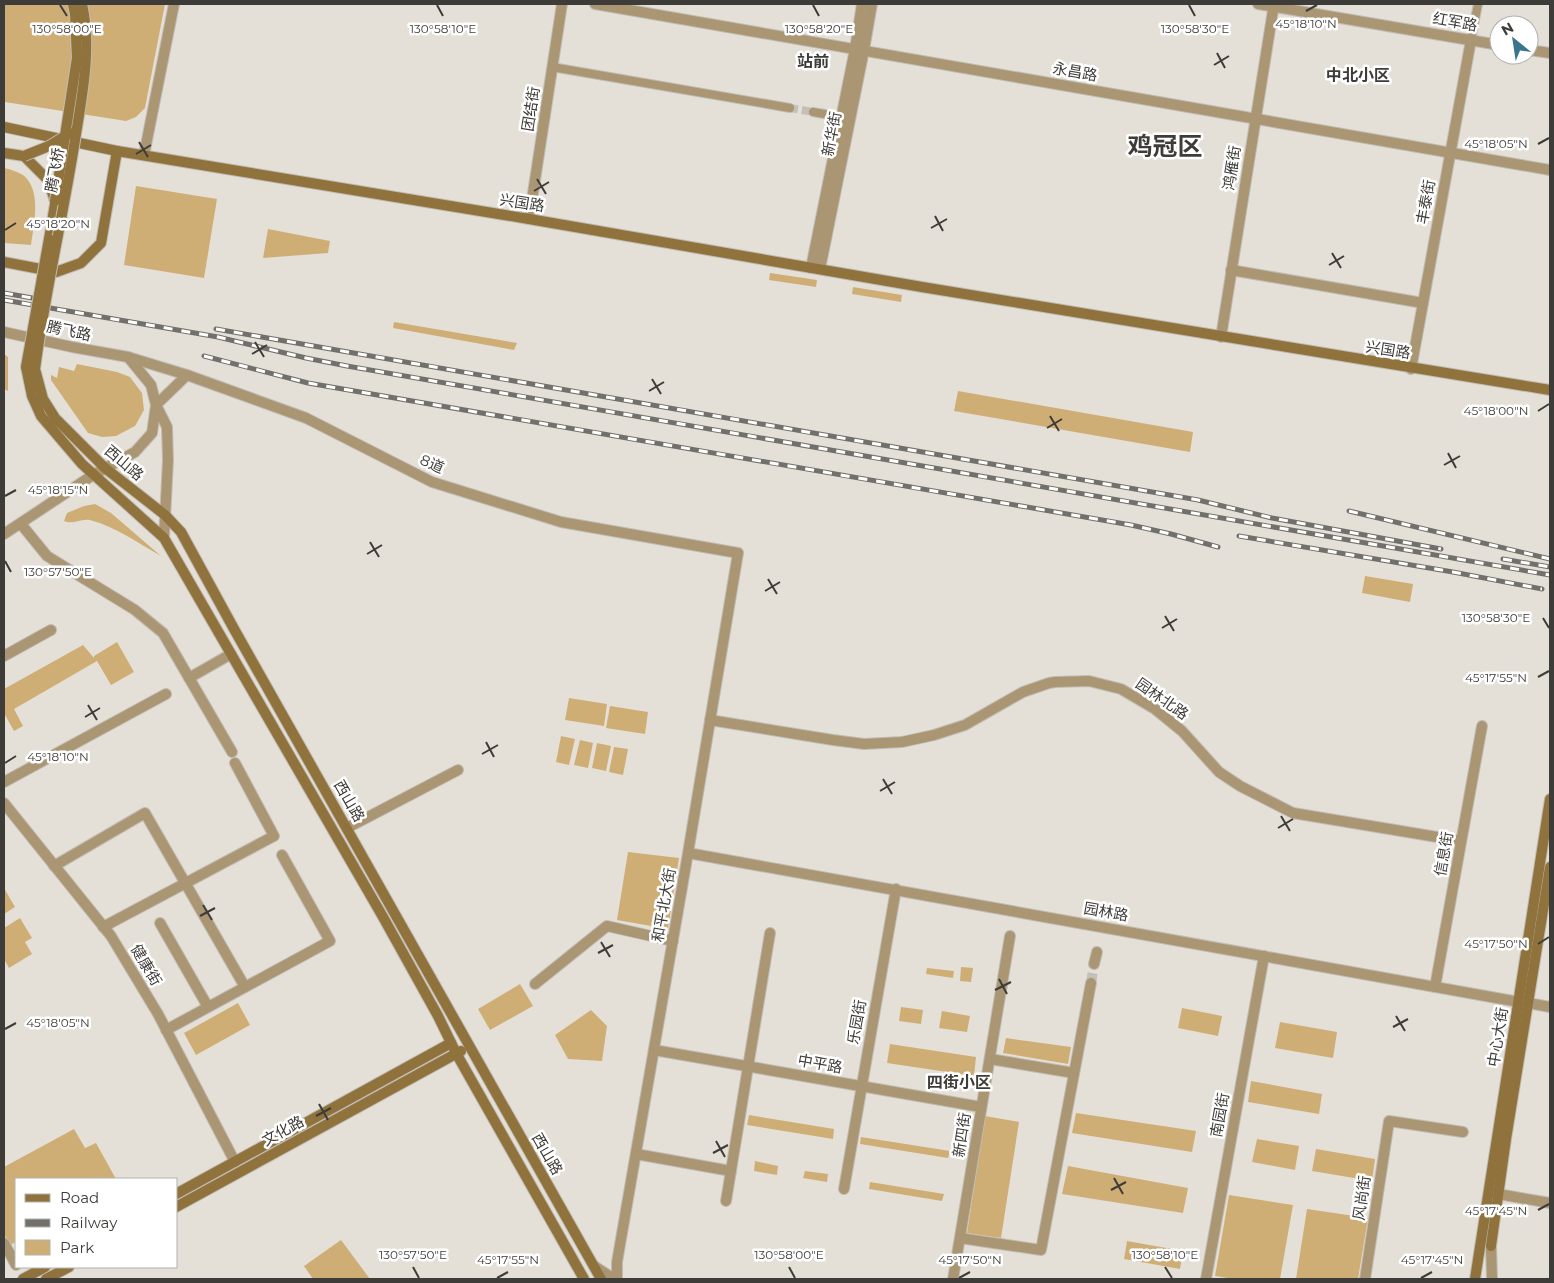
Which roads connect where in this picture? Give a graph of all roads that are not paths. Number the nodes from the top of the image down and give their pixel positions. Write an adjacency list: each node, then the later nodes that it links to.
1 (72, 4): 21 (main road, 腾飞桥, bridge)
2 (82, 4): 20 (main road, 腾飞桥, bridge)
3 (174, 4): 25 (street)
4 (562, 4): 14 (street, 团结街)
5 (595, 4): 13 (street, 永昌路)
6 (862, 4): 13 (street, 新华街)
7 (872, 4): 13 (street, 新华街)
8 (1258, 4): 10 (street, 红军路)
9 (1478, 4): 11 (street)
10 (1274, 5): 11 (street, 红军路); 18 (street, 鸿雁街)
11 (1471, 40): 12 (street, 红军路); 23 (street, 丰泰街)
12 (1489, 43)
13 (859, 50): 17 (street, 新华街); 18 (street, 永昌路); 32 (street, 新华街)
14 (552, 67): 15 (street); 30 (street, 团结街)
15 (790, 108)
16 (814, 112): 17 (street)
17 (841, 117): 32 (street, 新华街)
18 (1256, 118): 23 (street, 永昌路); 33 (street, 鸿雁街)
19 (4, 127): 22 (main road, 兴国路)
20 (78, 127): 21 (main road, bridge); 29 (main road, 腾飞桥, bridge)
21 (66, 136): 26 (main road, bridge); 28 (main road, 腾飞桥, bridge)
22 (117, 151): 25 (main road, 兴国路); 31 (main road)
23 (1450, 152): 27 (street, 永昌路); 34 (street, 丰泰街)
24 (4, 153): 26 (main road)
25 (144, 155): 30 (main road, 兴国路)
26 (24, 156): 28 (main road)
27 (1550, 170)
28 (55, 200): 29 (main road, bridge); 38 (main road, 腾飞桥, bridge)
29 (61, 219): 38 (main road, 腾飞桥, bridge)
30 (529, 219): 32 (main road, 兴国路)
31 (4, 262)
32 (815, 268): 36 (main road, 兴国路)
33 (1231, 270): 34 (street); 36 (street, 鸿雁街)
34 (1423, 303): 39 (street, 丰泰街)
35 (4, 332): 37 (street, 腾飞路)
36 (1220, 337): 39 (main road, 兴国路)
37 (128, 357): 40 (street, 8道); 42 (street)
38 (30, 368): 43 (main road, 西山路); 44 (main road, 西山路)
39 (1411, 369): 41 (main road, 兴国路)
40 (187, 375): 42 (street); 49 (street, 8道)
41 (1550, 390)
42 (156, 405): 43 (street); 45 (street)
43 (105, 468): 44 (street); 45 (main road, 西山路)
44 (93, 475): 46 (street); 48 (main road, 西山路)
45 (165, 515): 48 (street); 63 (main road, 西山路)
46 (21, 524): 47 (street); 53 (street)
47 (4, 534)
48 (164, 538): 51 (main road, 西山路)
49 (738, 553): 55 (street, 和平北大街)
50 (51, 630): 52 (street)
51 (231, 654): 53 (street); 87 (main road, 西山路)
52 (4, 656)
53 (189, 678): 57 (street)
54 (166, 694): 60 (street)
55 (710, 720): 64 (street, 园林北路); 65 (street, 和平北大街)
56 (1482, 726): 64 (street, 信息街)
57 (232, 752)
58 (234, 763): 69 (street)
59 (458, 770): 63 (street)
60 (4, 782)
61 (1550, 799): 83 (main road, 中心大街)
62 (4, 803): 67 (street, 健康街)
63 (347, 828): 88 (main road, 西山路)
64 (1461, 841): 82 (street, 信息街)
65 (688, 853): 70 (street, 园林路); 75 (street, 和平北大街)
66 (282, 854): 81 (street)
67 (54, 866): 69 (street); 72 (street, 健康街)
68 (1550, 867): 83 (main road, 中心大街)
69 (186, 883): 72 (street); 81 (street)
70 (896, 890): 77 (street, 园林路); 94 (street, 乐园街)
71 (160, 922): 84 (street)
72 (104, 927): 86 (street, 健康街)
73 (770, 933): 92 (street)
74 (1010, 936): 91 (street, 新四街)
75 (673, 941): 80 (street); 89 (street, 和平北大街)
76 (1097, 952): 78 (street)
77 (1264, 956): 82 (street, 园林路); 119 (street, 南园街)
78 (1094, 964)
79 (1091, 983): 93 (street)
80 (535, 984)
81 (245, 987): 84 (street)
82 (1435, 987): 83 (street, 园林路)
83 (1524, 1003): 85 (street, 园林路); 104 (main road, 中心大街); 121 (main road, 中心大街)
84 (208, 1007): 86 (street)
85 (1550, 1007)
86 (166, 1030): 98 (street, 健康街)
87 (451, 1043): 88 (main road); 90 (main road, 西山路); 98 (main road, 文化路)
88 (469, 1047): 90 (main road, 文化路); 117 (main road, 西山路)
89 (654, 1050): 92 (street, 中平路); 97 (street, 和平北大街)
90 (456, 1053): 101 (main road, 文化路); 116 (main road, 西山路)
91 (990, 1059): 93 (street); 95 (street, 新四街)
92 (748, 1066): 94 (street, 中平路); 100 (street)
93 (1074, 1074): 108 (street)
94 (861, 1086): 95 (street, 中平路); 102 (street, 乐园街)
95 (982, 1107): 108 (street, 新四街)
96 (1462, 1132): 120 (street, 风尚街)
97 (636, 1154): 100 (street); 117 (street, 和平北大街)
98 (235, 1162): 99 (main road, 文化路)
99 (224, 1168): 101 (street); 103 (main road, 文化路)
100 (731, 1171): 105 (street)
101 (229, 1178): 107 (main road, 文化路)
102 (844, 1189)
103 (178, 1193)
104 (1498, 1194): 106 (street); 110 (main road, 中心大街)
105 (726, 1201)
106 (1550, 1203)
107 (178, 1206)
108 (960, 1238): 118 (street, 新四街)
109 (4, 1243): 111 (street)
110 (1491, 1246): 122 (street)
111 (15, 1262)
112 (43, 1268): 114 (main road)
113 (66, 1268): 115 (main road)
114 (23, 1279)
115 (46, 1279)
116 (584, 1279)
117 (611, 1279)
118 (953, 1279)
119 (1206, 1279)
120 (1365, 1279)
121 (1475, 1279)
122 (1492, 1279)

